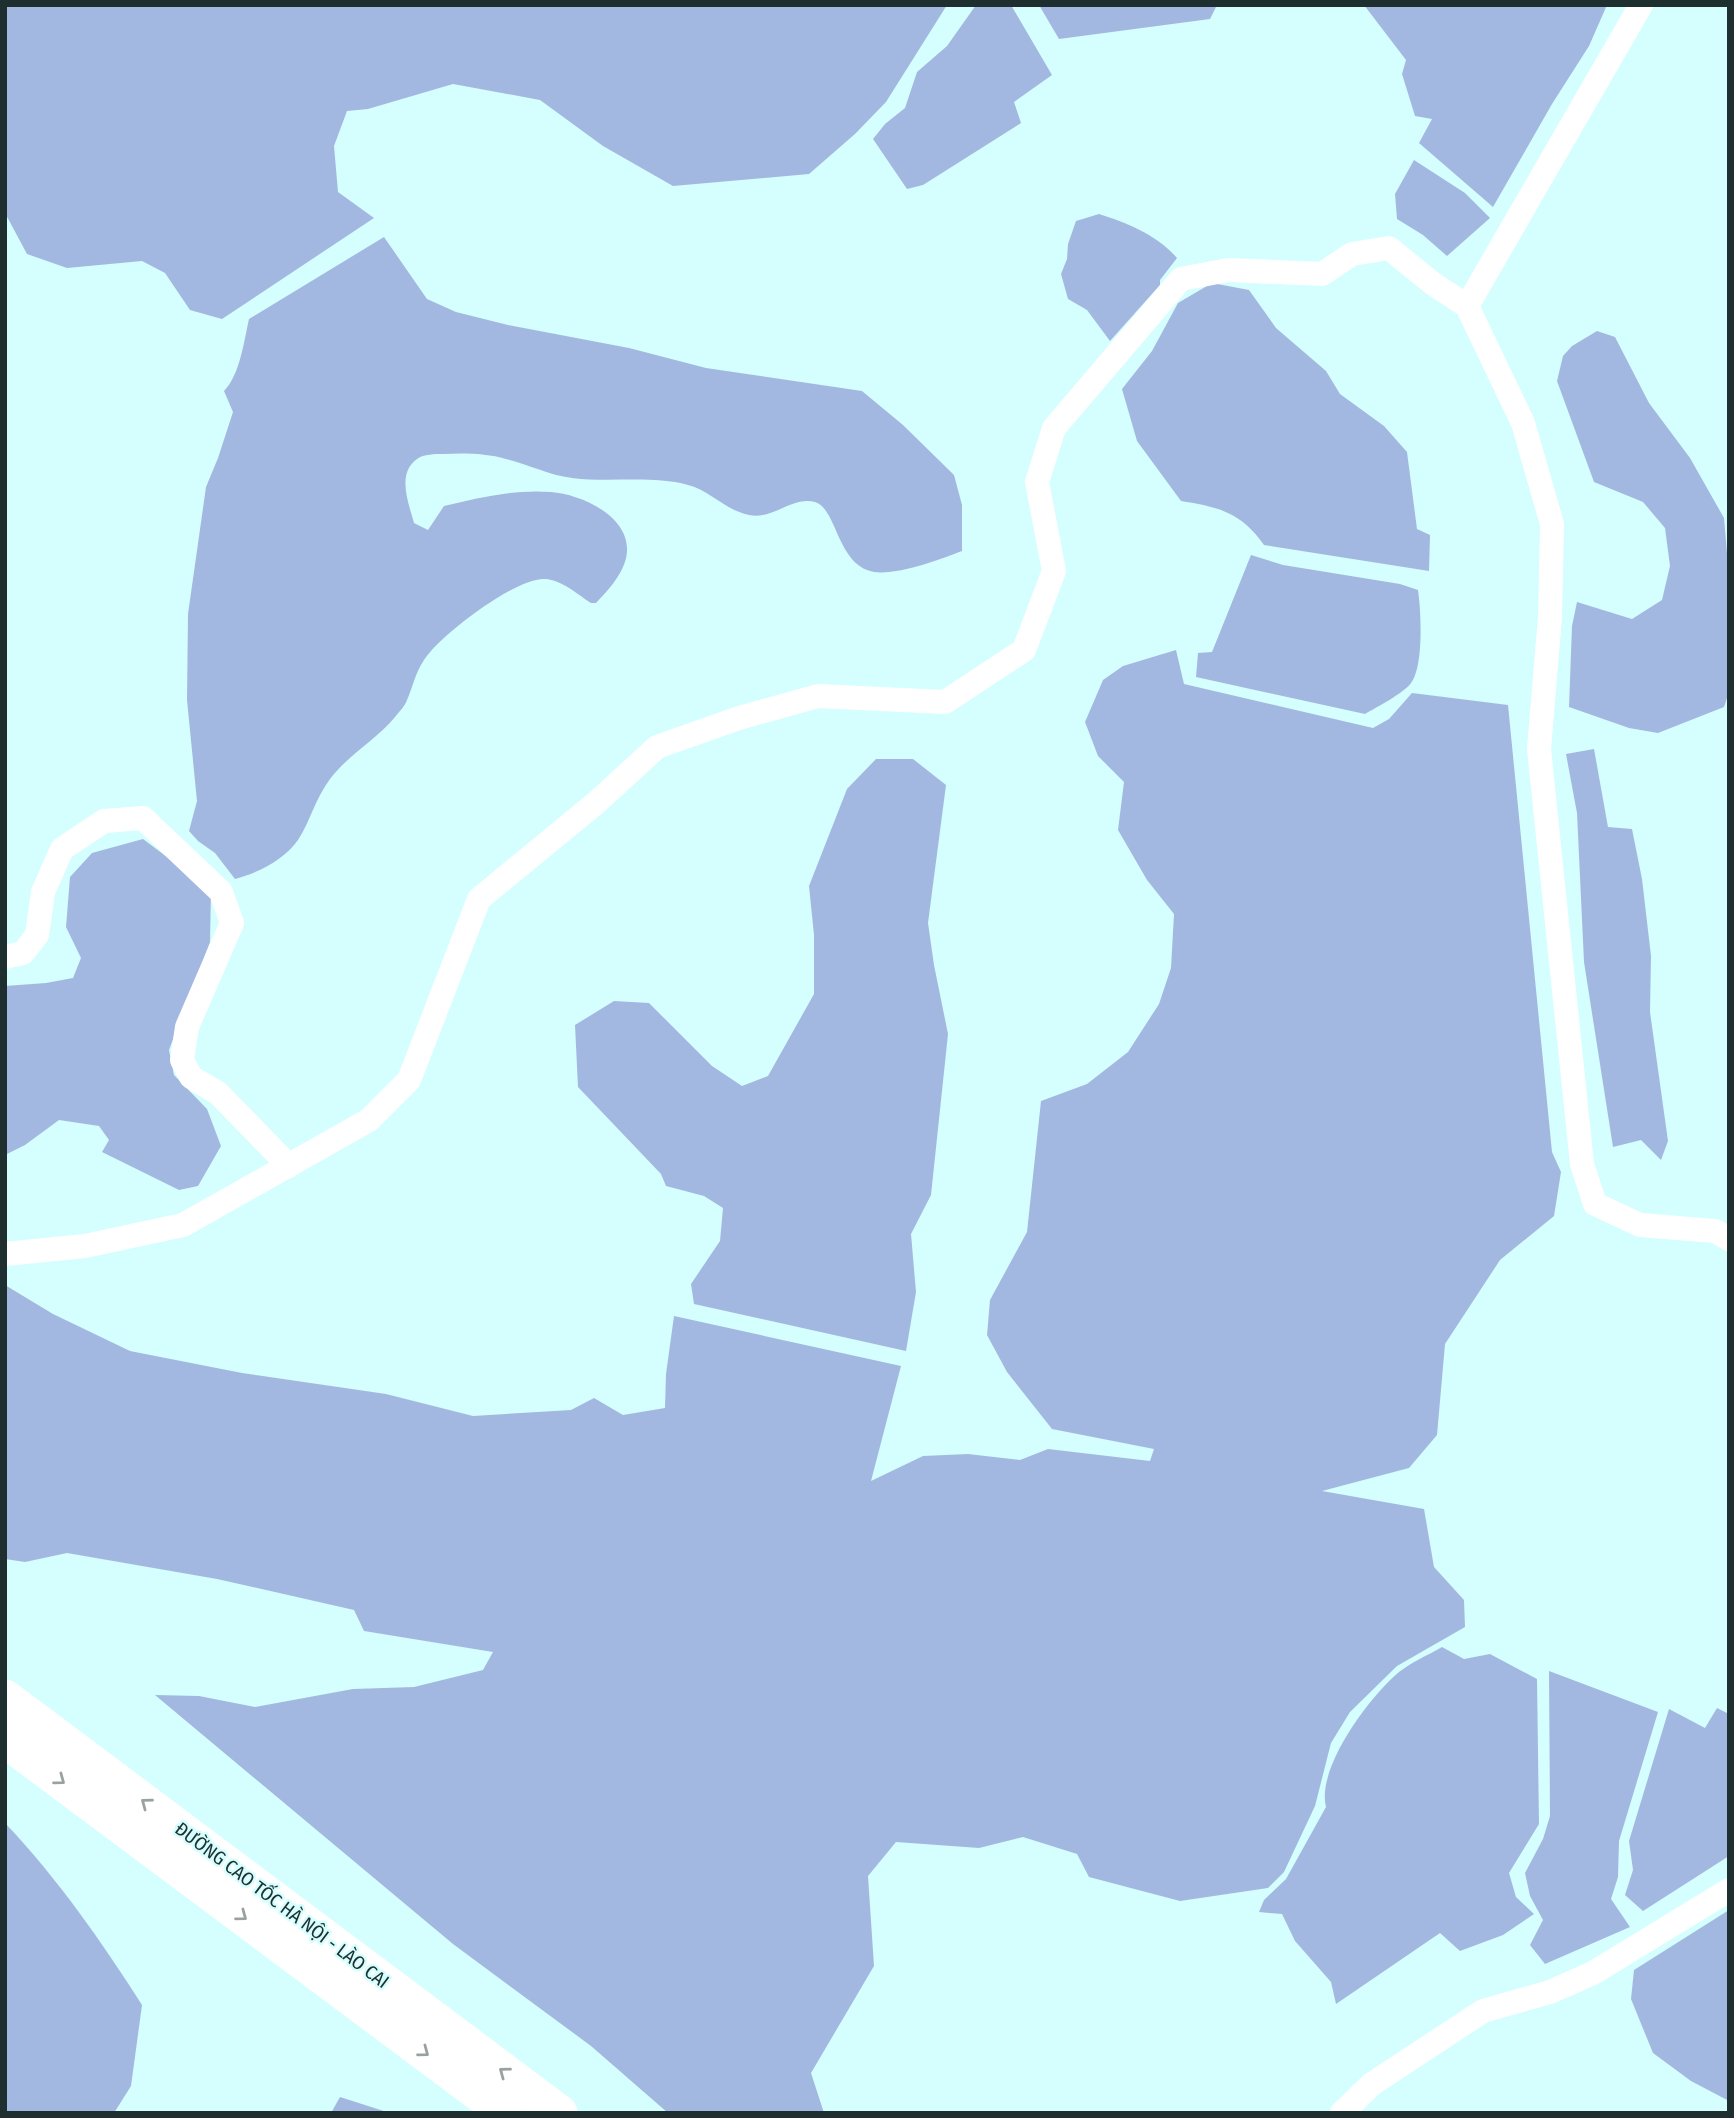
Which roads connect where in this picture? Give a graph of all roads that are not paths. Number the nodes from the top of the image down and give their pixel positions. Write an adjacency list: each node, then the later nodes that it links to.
1 (1642, 5): 2 (street)
2 (1467, 306): 4 (street); 5 (street)
3 (5, 957): 4 (street)
4 (289, 1166): 6 (street)
5 (1729, 1240)
6 (5, 1254)
7 (5, 1698): 11 (highway, ĐƯỜNG CAO TỐC HÀ NỘI - LÀO CAI, one-way to 7)
8 (5, 1739): 10 (highway, ĐƯỜNG CAO TỐC HÀ NỘI - LÀO CAI, one-way to 10)
9 (1729, 1890): 12 (street)
10 (506, 2113)
11 (559, 2113)
12 (1342, 2113)

